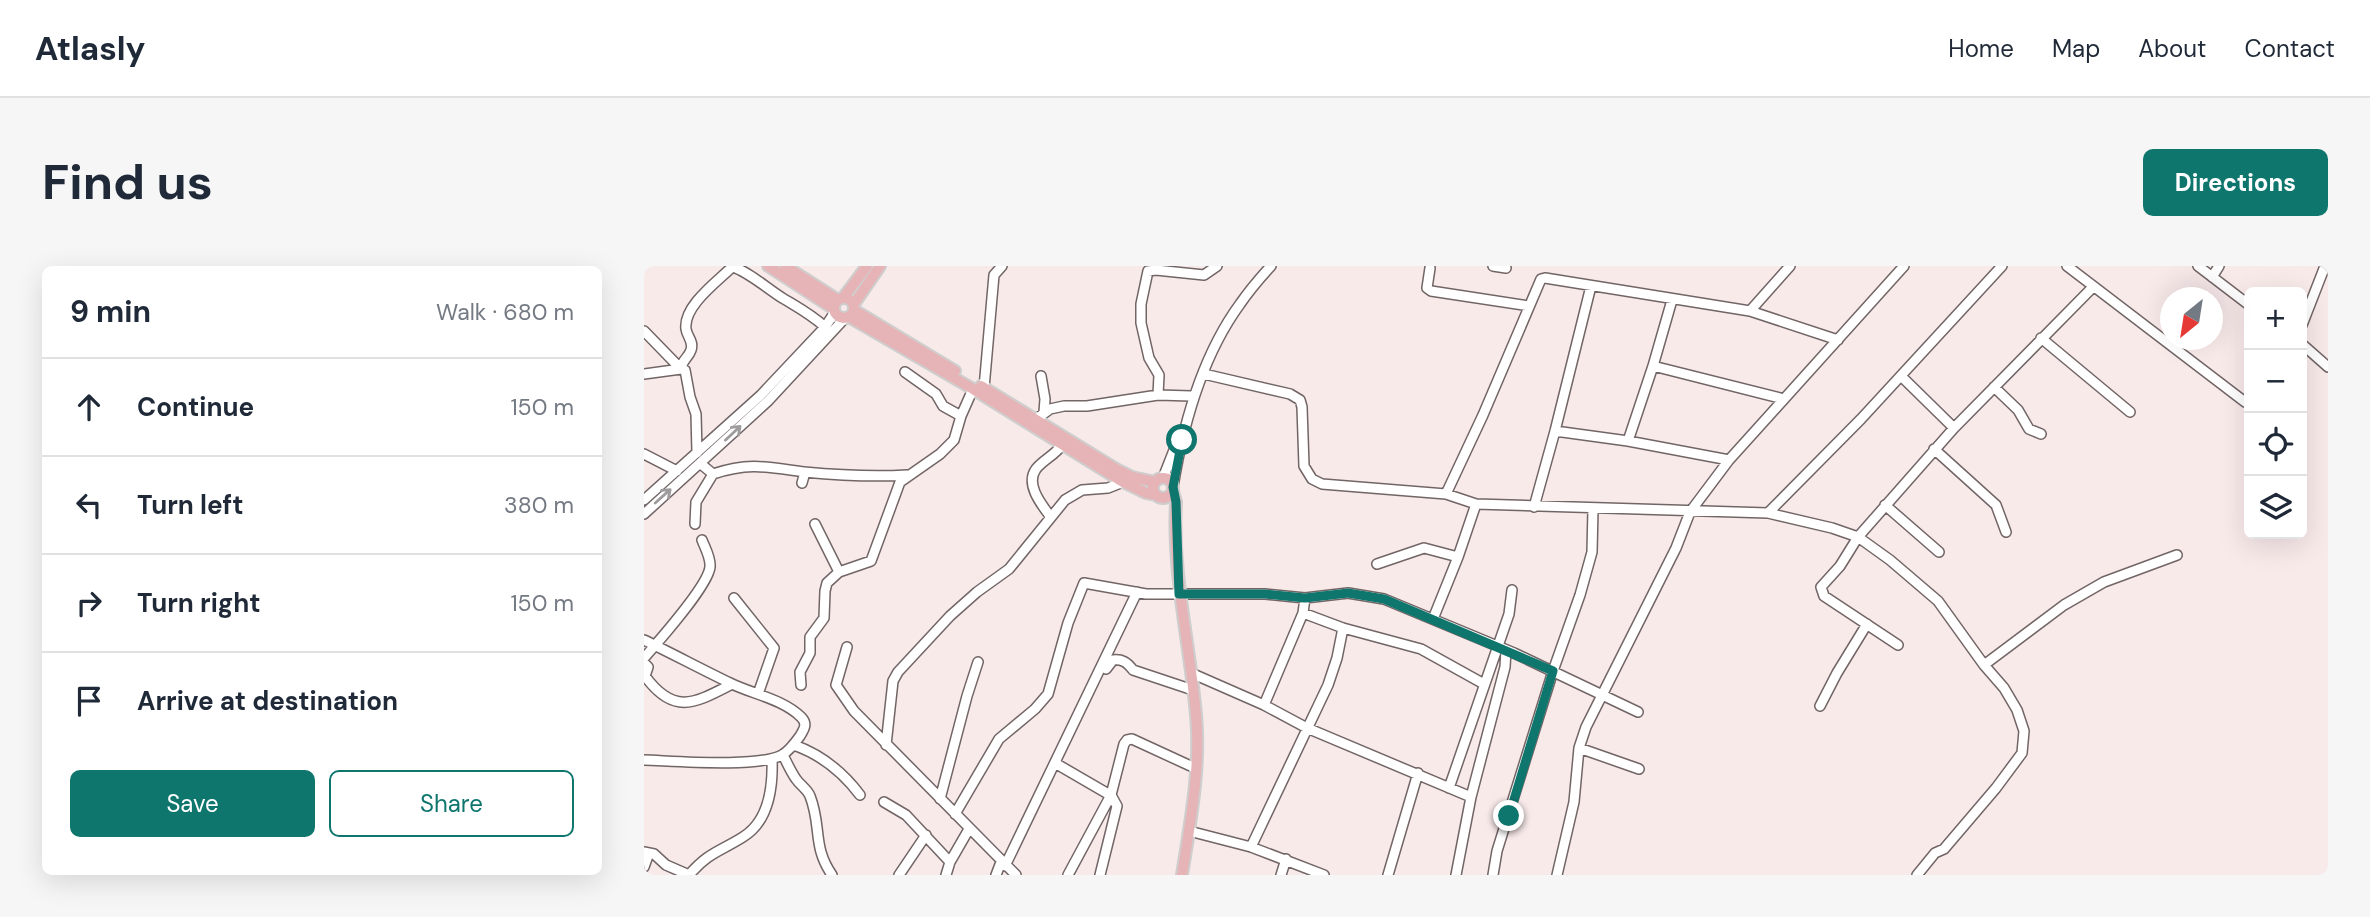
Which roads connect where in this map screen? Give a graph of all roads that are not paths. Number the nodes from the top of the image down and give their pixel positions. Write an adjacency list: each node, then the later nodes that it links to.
1 (732, 266): 28 (street); 35 (street)
2 (768, 266): 25 (main road)
3 (785, 266): 25 (main road)
4 (867, 266): 25 (main road)
5 (880, 266): 25 (main road)
6 (1002, 266): 42 (street)
7 (1217, 266): 43 (street)
8 (1267, 266): 38 (street); 44 (street)
9 (1493, 266): 17 (street)
10 (1790, 266): 26 (street)
11 (1904, 266): 31 (street)
12 (2001, 266): 40 (street)
13 (2067, 266): 21 (street)
14 (2198, 266): 19 (street)
15 (2219, 266): 19 (street)
16 (1430, 268): 24 (street)
17 (1506, 268)
18 (2326, 268): 27 (street)
19 (2212, 277): 23 (street)
20 (1591, 286): 22 (street); 24 (street); 52 (street)
21 (2092, 287): 30 (street); 46 (street)
22 (1672, 300): 26 (street); 33 (street)
23 (2244, 301)
24 (1529, 306): 69 (street)
25 (844, 308): 28 (street); 42 (main road); 60 (street, one-way to 25)
26 (1750, 312): 31 (street)
27 (2307, 313)
28 (825, 327): 57 (street)
29 (644, 331): 35 (street)
30 (2041, 338): 41 (street); 48 (street)
31 (1838, 340): 45 (street)
32 (2307, 348): 34 (street)
33 (1653, 366): 45 (street); 54 (street)
34 (2328, 367)
35 (681, 369): 37 (street); 57 (street)
36 (905, 372): 49 (street)
37 (644, 374)
38 (1204, 374): 68 (street); 69 (street)
39 (1041, 376): 47 (street)
40 (1901, 376): 51 (street); 76 (street)
41 (1994, 387): 51 (street); 53 (street)
42 (979, 389): 49 (street); 50 (main road); 55 (main road)
43 (1158, 395): 44 (street); 47 (street)
44 (1191, 396): 65 (street)
45 (1784, 399): 59 (street)
46 (2244, 401)
47 (1044, 412): 50 (street)
48 (2130, 412)
49 (961, 416): 64 (street)
50 (1035, 420): 65 (main road)
51 (1954, 428): 56 (street)
52 (1555, 431): 54 (street); 73 (street)
53 (2041, 434)
54 (1628, 441): 59 (street)
55 (1062, 445): 66 (main road); 78 (street)
56 (1934, 449): 72 (street); 81 (street)
57 (697, 453): 61 (street)
58 (644, 454): 61 (street)
59 (1729, 460): 75 (street)
60 (701, 464): 63 (street); 77 (street, one-way to 60)
61 (677, 471): 70 (street)
62 (805, 472): 63 (street); 64 (street); 67 (street)
63 (713, 474): 79 (street)
64 (908, 475): 88 (street)
65 (1159, 480): 68 (main road); 68 (main road)
66 (1123, 482): 68 (main road); 78 (street)
67 (802, 484)
68 (1167, 493): 91 (main road)
69 (1446, 494): 71 (street)
70 (644, 500)
71 (1476, 504): 73 (street); 86 (street)
72 (1885, 505): 82 (street); 84 (street)
73 (1534, 507): 74 (street)
74 (1594, 509): 75 (street); 106 (street)
75 (1690, 512): 76 (street); 114 (street)
76 (1768, 513): 82 (street)
77 (644, 514)
78 (1050, 516): 120 (street)
79 (695, 524)
80 (815, 524): 88 (street)
81 (2006, 532)
82 (1858, 537): 96 (street); 105 (street)
83 (702, 540): 99 (street)
84 (1939, 552)
85 (2177, 555): 105 (street)
86 (1458, 557): 87 (street); 95 (street)
87 (1377, 564)
88 (839, 572): 110 (street)
89 (1511, 590): 102 (street)
90 (1138, 592): 91 (street); 111 (street); 135 (street)
91 (1179, 594): 93 (street); 107 (main road)
92 (734, 598): 113 (street)
93 (1305, 598): 94 (street); 95 (street)
94 (1303, 613): 97 (street); 115 (street)
95 (1433, 619): 102 (street)
96 (1867, 624): 100 (street); 116 (street)
97 (1343, 628): 109 (street); 118 (street)
98 (644, 640): 99 (street)
99 (656, 645): 103 (street); 108 (street)
100 (1898, 645)
101 (847, 648): 120 (street)
102 (1501, 648): 106 (street); 109 (street); 132 (street)
103 (644, 660): 108 (street)
104 (978, 662): 133 (street)
105 (1983, 665): 160 (street)
106 (1553, 671): 114 (street); 158 (street)
107 (1191, 673): 112 (main road); 115 (street)
108 (732, 684): 113 (street)
109 (1484, 684): 129 (street)
110 (801, 685)
111 (1094, 685): 112 (street); 125 (street)
112 (1194, 690): 126 (main road)
113 (758, 694): 119 (street)
114 (1603, 695): 117 (street); 121 (street)
115 (1264, 705): 118 (street)
116 (1820, 706)
117 (1638, 712)
118 (1307, 728): 128 (street); 139 (street)
119 (794, 745): 122 (street); 130 (street)
120 (886, 745): 133 (street)
121 (1579, 748): 127 (street); 159 (street)
122 (783, 755): 123 (street); 146 (street)
123 (772, 758): 124 (street); 145 (street)
124 (644, 760)
125 (1055, 762): 131 (street); 143 (street)
126 (1195, 768): 131 (street); 137 (main road)
127 (1639, 769)
128 (1418, 773): 129 (street); 156 (street)
129 (1449, 788): 132 (street)
130 (860, 794)
131 (1111, 795): 151 (street); 152 (street)
132 (1471, 797): 157 (street)
133 (940, 799): 135 (street)
134 (884, 802): 138 (street)
135 (955, 814): 136 (street)
136 (969, 830): 142 (street); 143 (street)
137 (1189, 831): 139 (street); 153 (main road)
138 (926, 835): 142 (street); 147 (street)
139 (1251, 847): 141 (street)
140 (646, 853): 144 (street); 145 (street)
141 (1286, 859): 154 (street); 155 (street)
142 (950, 862): 148 (street)
143 (1003, 864): 149 (street); 150 (street)
144 (644, 867)
145 (689, 875)
146 (832, 875)
147 (899, 875)
148 (946, 875)
149 (996, 875)
150 (1016, 875)
151 (1068, 875)
152 (1100, 875)
153 (1182, 875)
154 (1281, 875)
155 (1324, 875)
156 (1388, 875)
157 (1456, 875)
158 (1493, 875)
159 (1556, 875)
160 (1917, 875)

